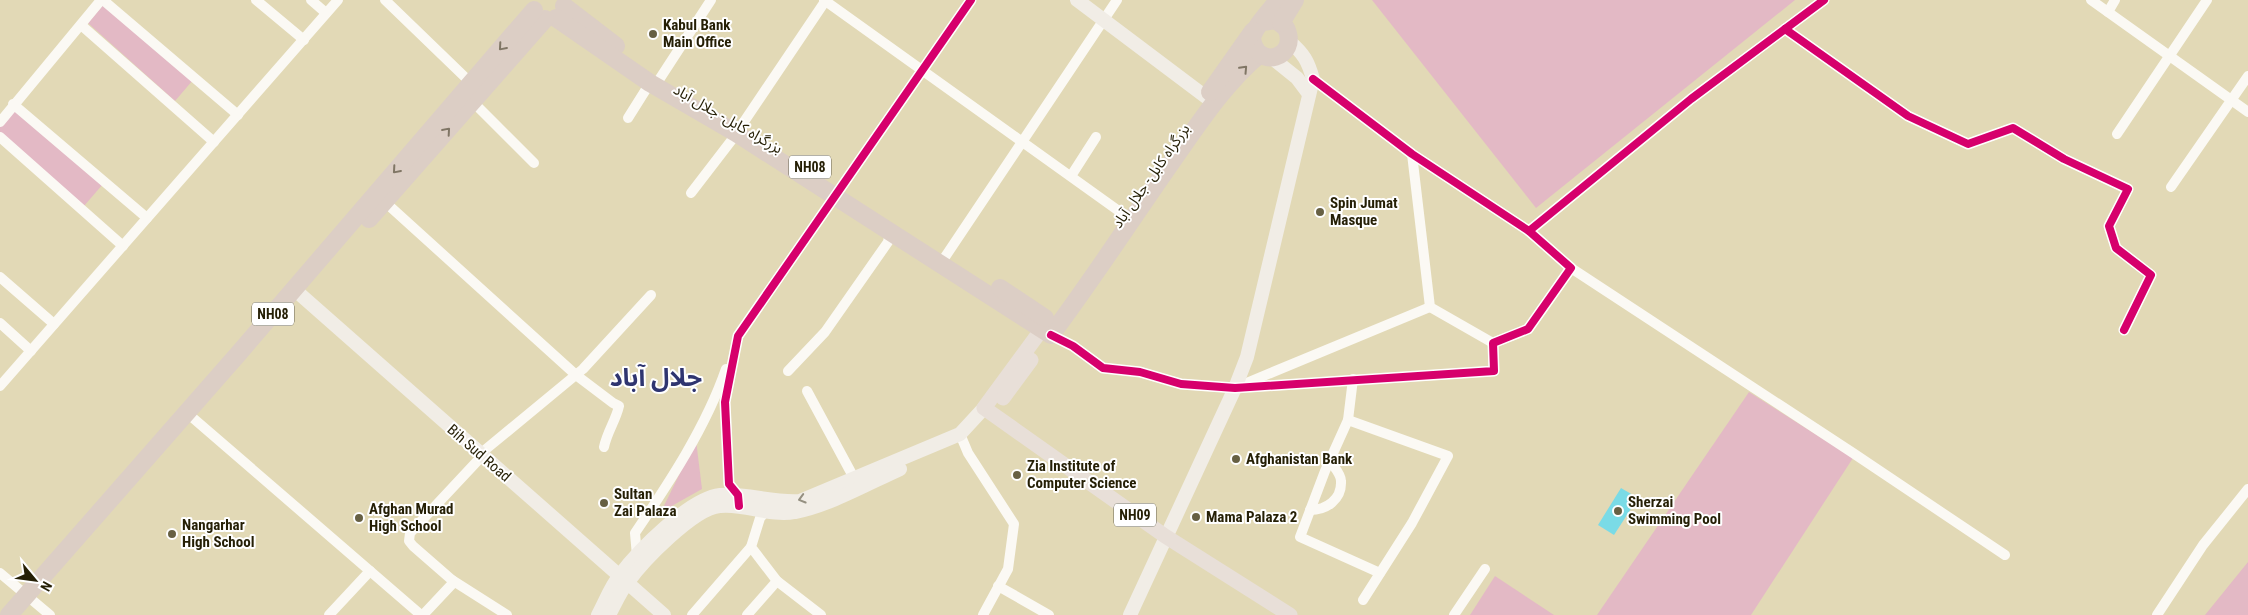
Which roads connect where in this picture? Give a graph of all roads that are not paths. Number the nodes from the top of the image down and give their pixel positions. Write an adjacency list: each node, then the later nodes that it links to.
1 (102, 0): 22 (street); 40 (street)
2 (256, 0): 25 (street)
3 (311, 0): 19 (street)
4 (338, 0): 19 (street)
5 (385, 0): 32 (street)
6 (711, 0): 33 (street)
7 (825, 0): 29 (street); 43 (street)
8 (971, 0): 29 (street)
9 (1077, 0): 20 (main road)
10 (1117, 0): 20 (street)
11 (1278, 0): 23 (highway, بزرگراه کابل- جلال آباد)
12 (1295, 0): 21 (highway)
13 (1824, 0): 24 (street)
14 (2091, 0): 18 (street)
15 (2115, 0): 18 (street)
16 (2207, 0): 28 (street)
17 (550, 9): 32 (highway, NH08, one-way to 32); 33 (highway, بزرگراه کابل- جلال آباد / NH08); 37 (highway, NH08)
18 (2108, 12): 28 (street)
19 (326, 13): 25 (street)
20 (1103, 20): 35 (main road); 47 (street)
21 (1282, 23): 23 (highway); 26 (highway)
22 (81, 25): 38 (street); 48 (street)
23 (1258, 26): 27 (highway); 35 (highway, بزرگراه کابل- جلال آباد)
24 (1785, 29): 59 (street); 70 (street)
25 (304, 40): 40 (street)
26 (1289, 40): 27 (highway); 31 (main road)
27 (1266, 56): 34 (main road); 69 (highway, one-way to 27)
28 (2169, 56): 36 (street); 44 (street)
29 (921, 69): 47 (street); 53 (street)
30 (2248, 76): 36 (street)
31 (1313, 80): 34 (main road); 49 (street)
32 (471, 83): 64 (highway, NH08, one-way to 64)
33 (655, 83): 41 (street); 43 (highway, بزرگراه کابل- جلال آباد / NH08)
34 (1309, 94): 78 (main road)
35 (1206, 97): 56 (highway, بزرگراه کابل- جلال آباد)
36 (2232, 100): 39 (street); 52 (street)
37 (473, 102): 50 (street); 55 (highway, NH08, one-way to 37)
38 (13, 104): 42 (street); 57 (street)
39 (2248, 112)
40 (238, 115): 48 (street)
41 (628, 118)
42 (0, 122)
43 (739, 130): 53 (highway, بزرگراه کابل- جلال آباد / NH08); 54 (street)
44 (2117, 134)
45 (0, 137): 60 (street)
46 (1096, 137): 51 (street)
47 (1021, 141): 51 (street); 61 (street)
48 (214, 142): 57 (street)
49 (1412, 154): 59 (street); 66 (street)
50 (534, 163)
51 (1071, 176): 56 (street)
52 (2171, 187)
53 (838, 190): 58 (highway, بزرگراه کابل- جلال آباد / NH08); 61 (highway, بزرگراه کابل- جلال آباد / NH08); 71 (street)
54 (692, 193)
55 (385, 202): 64 (highway, NH08); 75 (street)
56 (1124, 214): 69 (highway, بزرگراه کابل- جلال آباد)
57 (147, 218): 60 (street)
58 (890, 230): 61 (highway, بزرگراه کابل- جلال آباد / NH08); 74 (street)
59 (1529, 231): 62 (street)
60 (123, 246): 68 (street)
61 (944, 258): 69 (highway, بزرگراه کابل- جلال آباد / NH08)
62 (1571, 268): 72 (street); 94 (street)
63 (0, 277): 68 (street)
64 (298, 292): 81 (highway, NH08); 85 (main road, Bih Sud Road)
65 (651, 295): 75 (street)
66 (1430, 307): 72 (street); 78 (street)
67 (0, 323): 73 (street)
68 (54, 324): 73 (street)
69 (1050, 327): 78 (street); 80 (main road)
70 (2124, 330)
71 (738, 336): 89 (street); 95 (street)
72 (1493, 343): 76 (street)
73 (31, 351): 77 (street)
74 (788, 371)
75 (576, 375): 84 (street); 85 (street)
76 (1353, 379): 78 (street); 82 (street)
77 (0, 386)
78 (1235, 388): 92 (main road)
79 (807, 391): 87 (street)
80 (988, 411): 83 (main road); 92 (main road, NH09)
81 (190, 415): 97 (street); 105 (highway, NH08)
82 (1348, 420): 86 (street); 99 (street)
83 (962, 438): 87 (main road); 90 (main road); 103 (street)
84 (604, 447)
85 (480, 454): 100 (main road, Bih Sud Road); 101 (street)
86 (1330, 461): 91 (street); 91 (street)
87 (854, 478): 89 (main road, one-way to 89)
88 (2248, 489): 122 (street)
89 (739, 501): 90 (main road); 95 (main road); 100 (main road)
90 (767, 510): 93 (street)
91 (1310, 510): 99 (street)
92 (1165, 536): 119 (main road); 120 (main road, NH09)
93 (751, 547): 102 (street); 114 (street)
94 (2005, 555)
95 (637, 556): 100 (main road)
96 (1485, 569): 121 (street)
97 (370, 571): 108 (street); 109 (street)
98 (0, 573): 105 (street)
99 (1380, 573): 104 (street)
100 (623, 579): 111 (main road); 112 (main road); 113 (main road, Bih Sud Road)
101 (452, 580): 109 (street); 110 (street)
102 (777, 581): 115 (street); 116 (street)
103 (998, 586): 117 (street); 118 (street)
104 (1363, 600)
105 (28, 604): 106 (highway, NH08); 107 (street)
106 (9, 615)
107 (50, 615)
108 (329, 615)
109 (422, 615)
110 (507, 615)
111 (598, 615)
112 (609, 615)
113 (664, 615)
114 (692, 615)
115 (748, 615)
116 (821, 615)
117 (983, 615)
118 (1049, 615)
119 (1130, 615)
120 (1290, 615)
121 (1454, 615)
122 (2157, 615)

